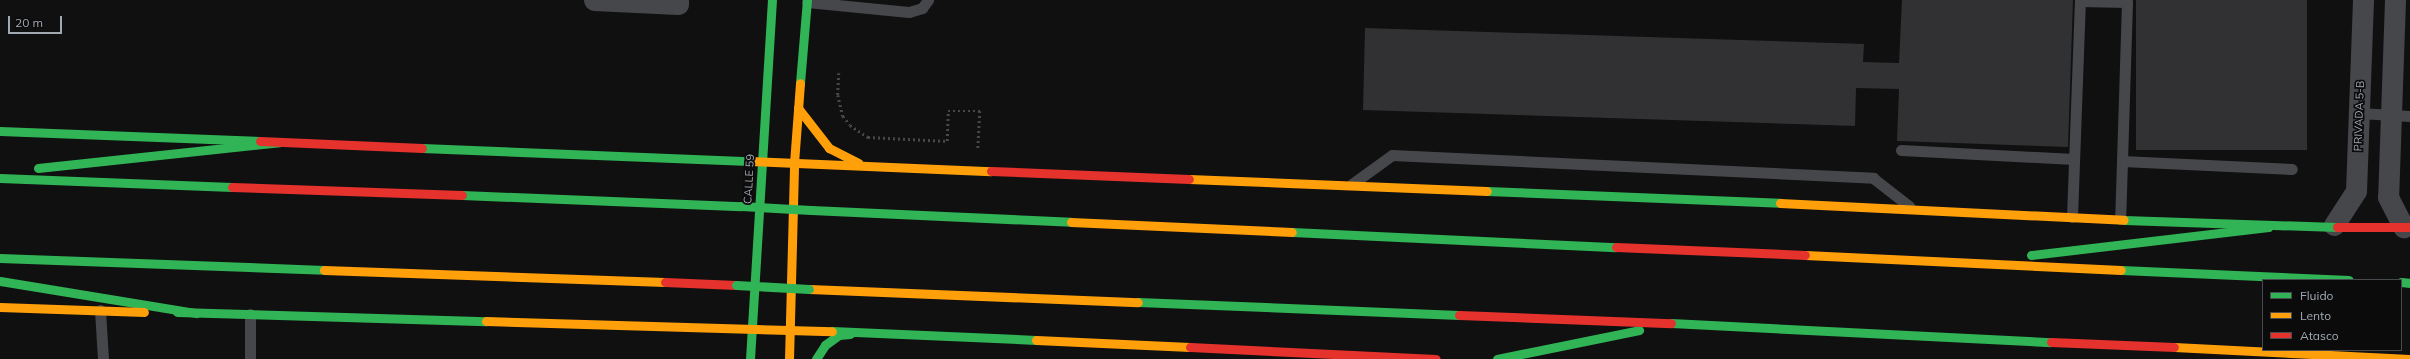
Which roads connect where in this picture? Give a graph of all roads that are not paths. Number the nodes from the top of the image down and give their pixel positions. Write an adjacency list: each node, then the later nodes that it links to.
1 (594, 0): 7 (street)
2 (772, 0): 15 (main road, CALLE 59)
3 (928, 0): 6 (lane)
4 (2363, 0): 9 (street, PRIVADA 5-B)
5 (2395, 0): 10 (street)
6 (807, 1): 8 (main road)
7 (678, 2)
8 (798, 108): 17 (main road); 18 (main road)
9 (2359, 113): 10 (lane); 26 (street, PRIVADA 5-B)
10 (2400, 115): 28 (street)
11 (0, 131): 12 (main road)
12 (280, 142): 15 (main road); 20 (main road)
13 (1901, 150): 14 (lane)
14 (2074, 159): 16 (lane); 24 (lane)
15 (762, 161): 17 (main road); 38 (main road, CALLE 59)
16 (2122, 161): 19 (lane); 25 (lane)
17 (794, 163): 18 (main road); 39 (main road)
18 (866, 166): 22 (main road)
19 (2292, 170)
20 (0, 172)
21 (0, 178): 30 (main road, bridge)
22 (1350, 185): 23 (main road); 23 (lane)
23 (1913, 209): 24 (main road)
24 (2072, 217): 25 (main road)
25 (2120, 219): 27 (main road)
26 (2334, 225): 27 (main road); 28 (main road)
27 (2268, 227): 30 (main road)
28 (2407, 227)
29 (0, 258): 37 (main road, bridge)
30 (1960, 263): 31 (main road)
31 (2326, 279)
32 (0, 281): 35 (main road)
33 (0, 307): 34 (main road)
34 (100, 310): 35 (main road); 42 (lane)
35 (196, 313): 36 (main road)
36 (250, 314): 38 (main road); 43 (lane)
37 (1671, 323): 41 (main road); 48 (main road)
38 (752, 330): 39 (main road); 44 (main road, CALLE 59)
39 (790, 330): 40 (main road); 45 (main road)
40 (865, 332): 46 (main road); 47 (main road)
41 (2192, 350): 49 (main road); 50 (main road)
42 (103, 359)
43 (250, 359)
44 (750, 359)
45 (789, 359)
46 (816, 359)
47 (1436, 359)
48 (1497, 359)
49 (2237, 359)
50 (2410, 359)

